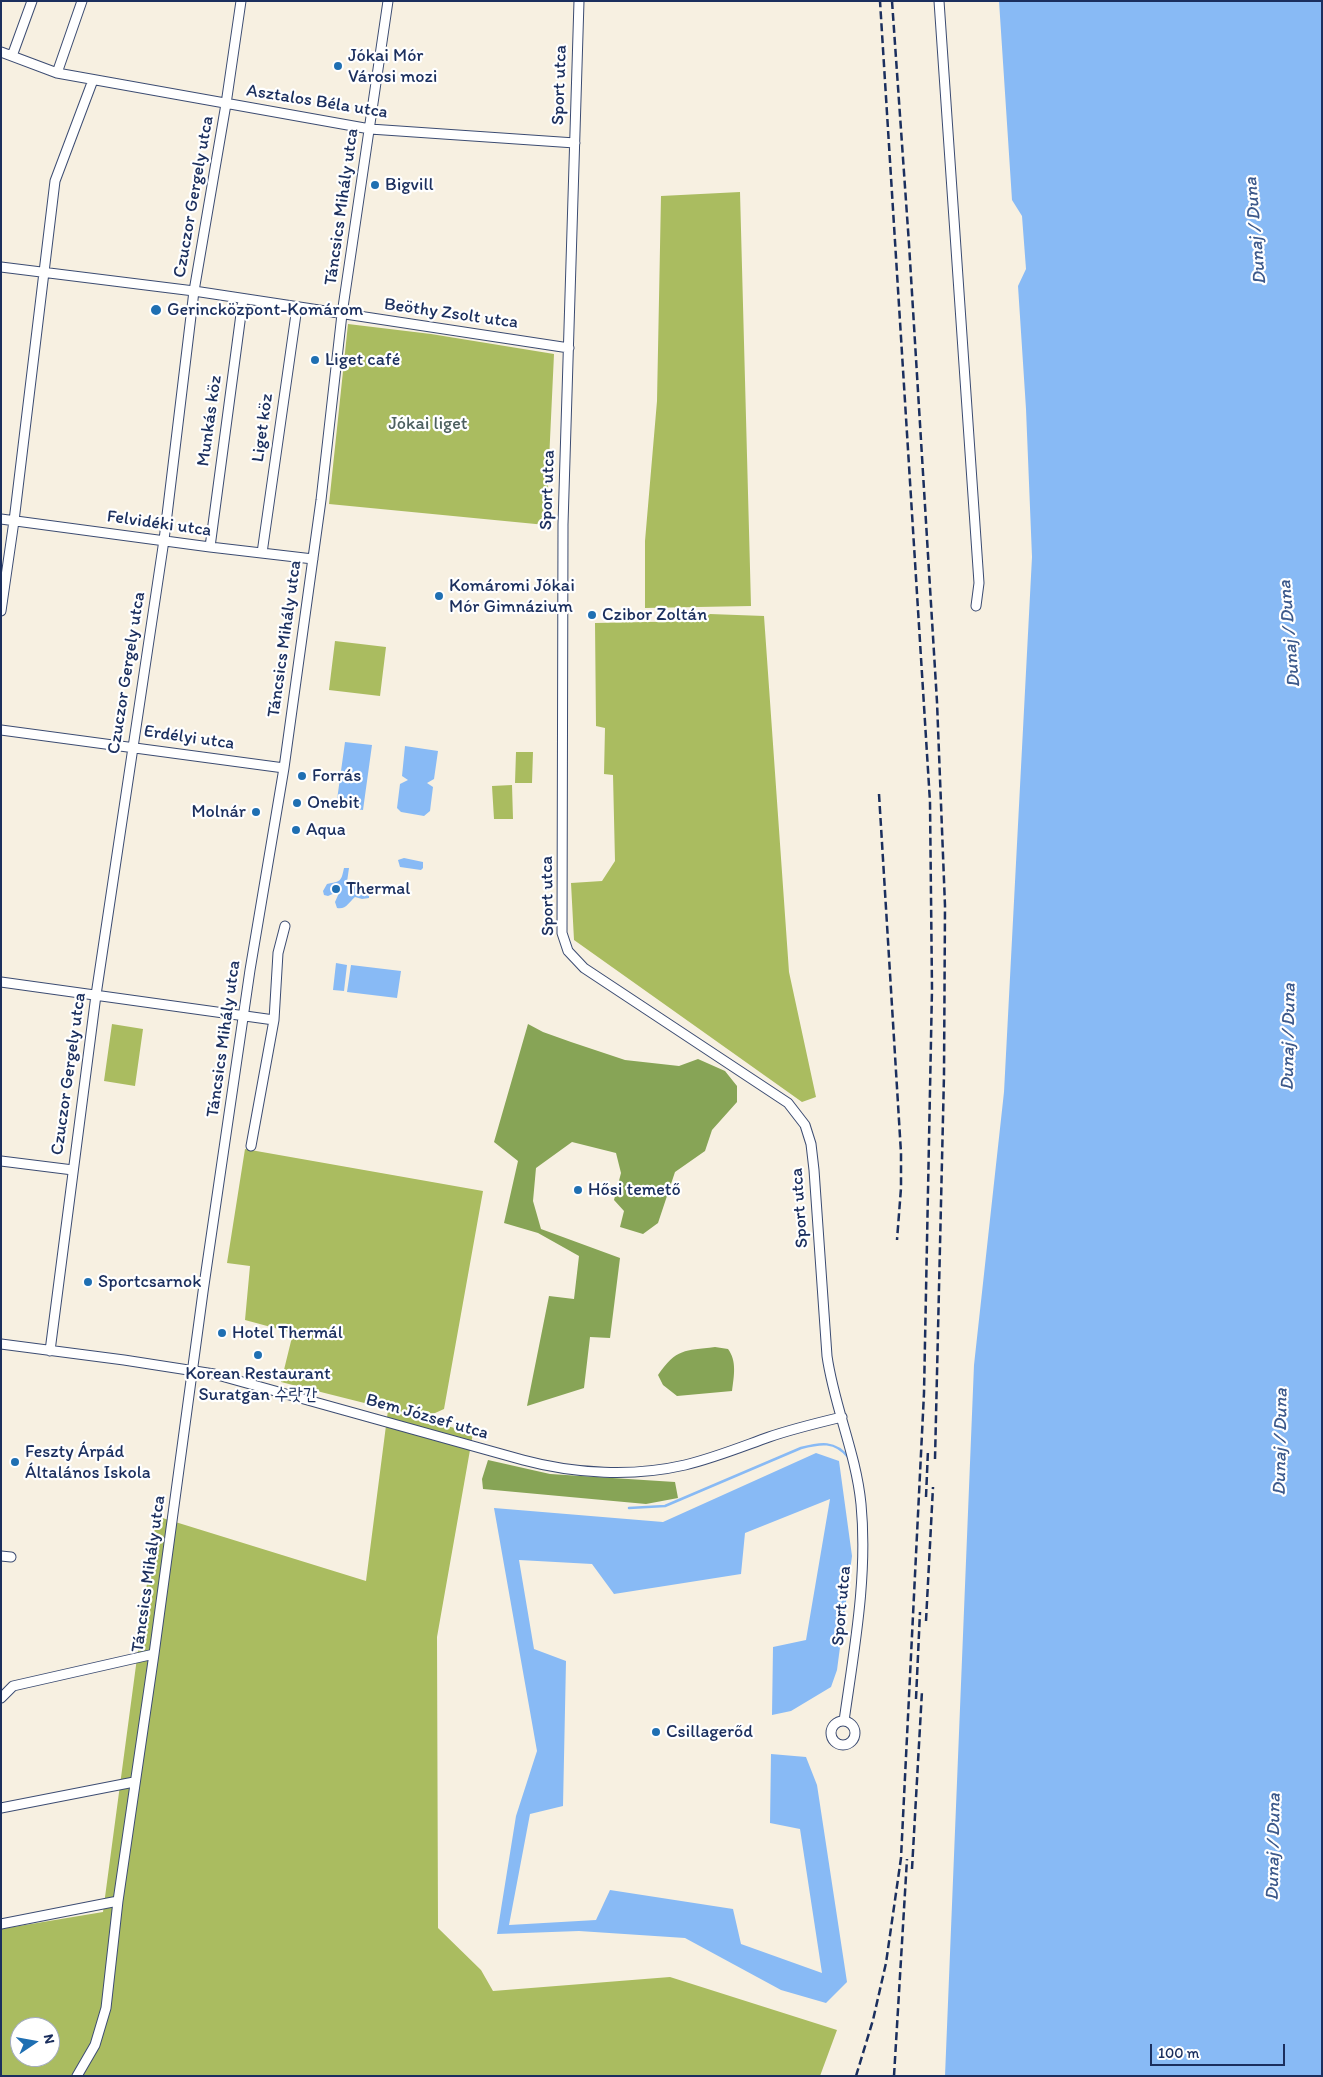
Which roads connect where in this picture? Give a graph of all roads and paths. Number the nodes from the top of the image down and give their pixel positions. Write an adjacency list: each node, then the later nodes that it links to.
1 (32, 1): 8 (street)
2 (82, 1): 9 (street)
3 (242, 1): 11 (street, Czuczor Gergely utca)
4 (388, 1): 12 (street, Táncsics Mihály utca)
5 (579, 1): 13 (street, Sport utca)
6 (939, 1): 27 (street)
7 (1, 52): 8 (street, Asztalos Béla utca)
8 (12, 56): 9 (street, Asztalos Béla utca)
9 (57, 73): 10 (street, Asztalos Béla utca)
10 (93, 80): 11 (street, Asztalos Béla utca); 15 (street)
11 (226, 104): 12 (street, Asztalos Béla utca); 16 (street, Czuczor Gergely utca)
12 (370, 129): 13 (street, Asztalos Béla utca); 19 (street, Táncsics Mihály utca)
13 (575, 143): 20 (street, Sport utca)
14 (1, 267): 15 (street, Beöthy Zsolt utca)
15 (45, 273): 16 (street, Beöthy Zsolt utca); 22 (street)
16 (194, 291): 17 (street, Beöthy Zsolt utca); 23 (street, Czuczor Gergely utca)
17 (243, 299): 18 (street, Beöthy Zsolt utca); 24 (street, Munkás köz)
18 (297, 307): 19 (street, Beöthy Zsolt utca); 25 (street, Liget köz)
19 (342, 314): 20 (street, Beöthy Zsolt utca); 26 (street, Táncsics Mihály utca)
20 (569, 348): 43 (street, Sport utca)
21 (1, 518): 22 (street, Felvidéki utca)
22 (14, 521): 23 (street, Felvidéki utca); 28 (street)
23 (164, 540): 24 (street, Felvidéki utca); 30 (street, Czuczor Gergely utca)
24 (210, 548): 25 (street, Felvidéki utca)
25 (262, 553): 26 (street, Felvidéki utca)
26 (313, 558): 31 (street, Táncsics Mihály utca)
27 (976, 606)
28 (1, 611)
29 (1, 730): 30 (street, Erdélyi utca)
30 (132, 747): 31 (street, Erdélyi utca); 34 (street, Czuczor Gergely utca)
31 (284, 768): 35 (street, Táncsics Mihály utca)
32 (285, 926): 36 (street)
33 (1, 982): 34 (street)
34 (96, 995): 35 (street); 39 (street, Czuczor Gergely utca)
35 (244, 1016): 36 (street); 42 (street, Táncsics Mihály utca)
36 (274, 1020): 37 (street)
37 (251, 1146)
38 (1, 1161): 39 (street)
39 (72, 1170): 41 (street, Czuczor Gergely utca)
40 (1, 1344): 41 (street, Bem József utca)
41 (50, 1351): 42 (street, Bem József utca)
42 (193, 1370): 43 (street, Bem József utca); 44 (street, Táncsics Mihály utca)
43 (842, 1417): 46 (street, Sport utca)
44 (154, 1654): 45 (street); 47 (street, Táncsics Mihály utca)
45 (1, 1698)
46 (844, 1721)
47 (134, 1782): 48 (street); 49 (street, Táncsics Mihály utca)
48 (1, 1808)
49 (118, 1901): 50 (street); 51 (street, Táncsics Mihály utca)
50 (1, 1924)
51 (77, 2076)

